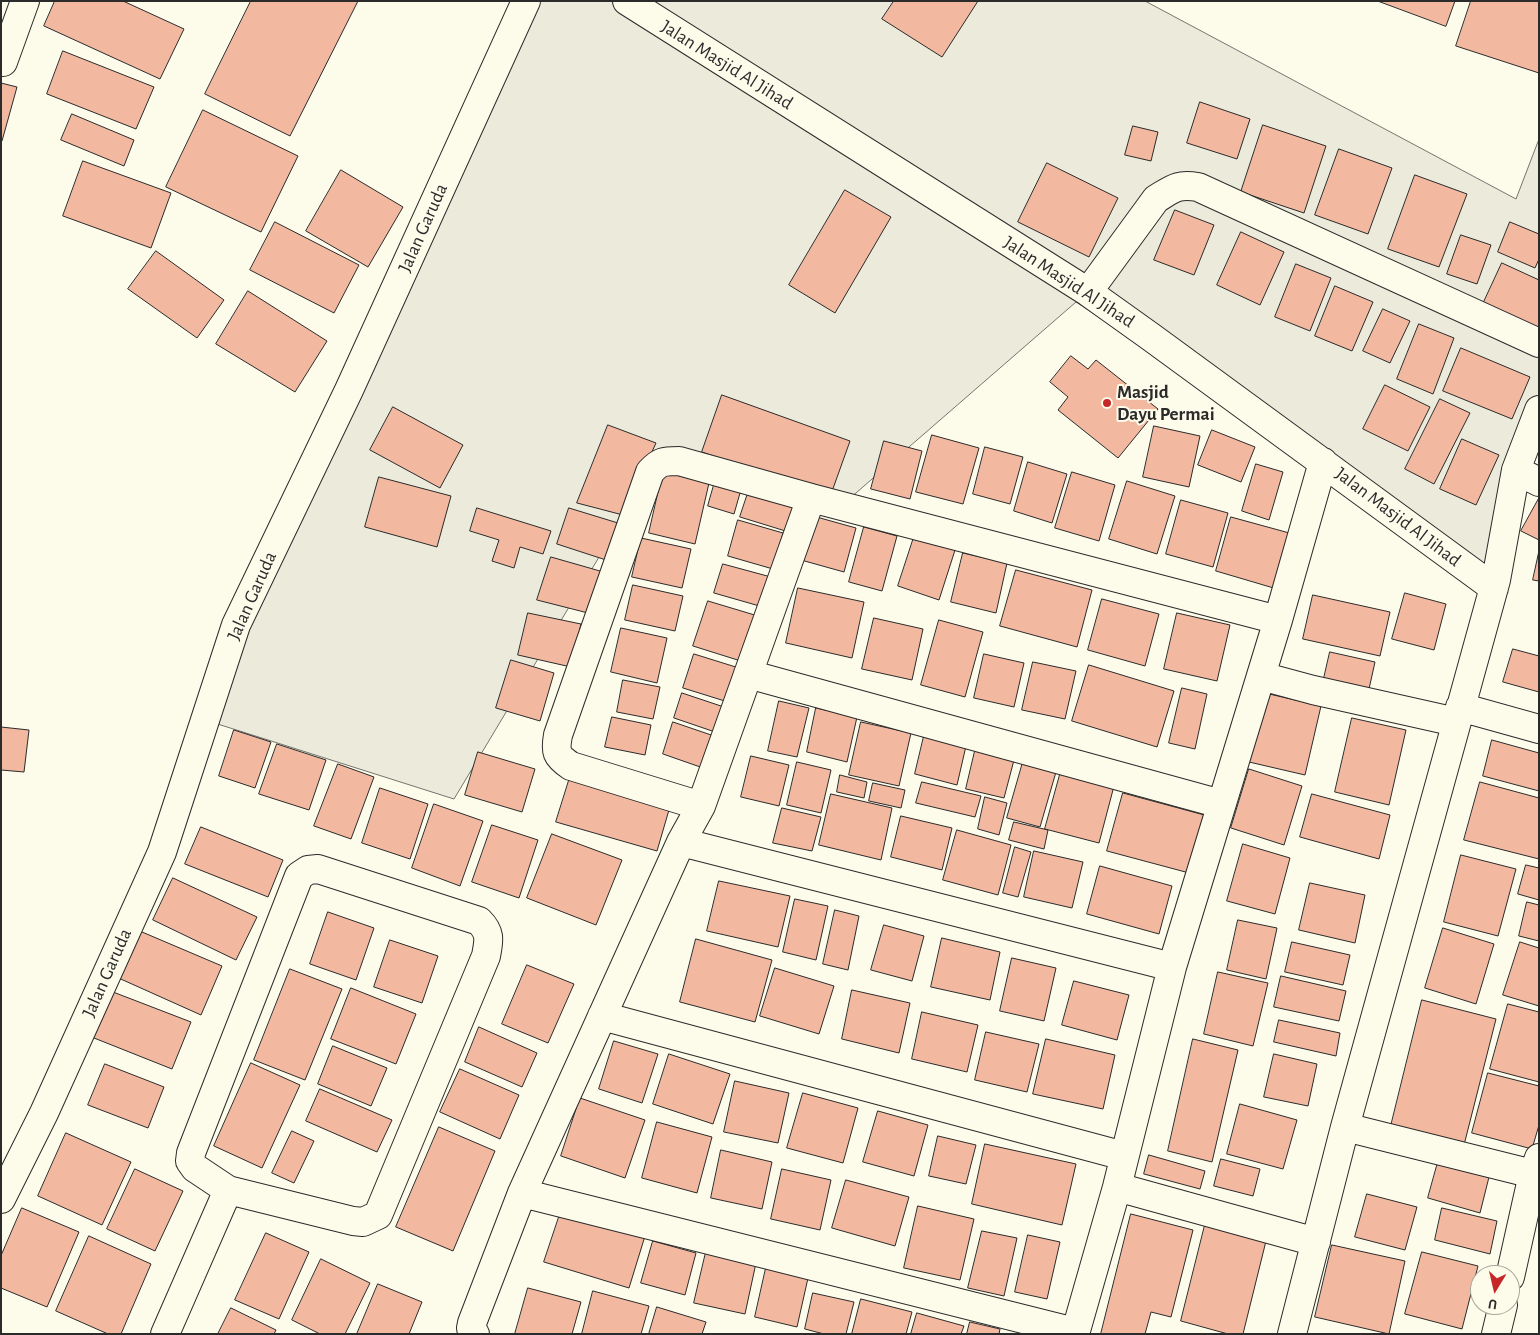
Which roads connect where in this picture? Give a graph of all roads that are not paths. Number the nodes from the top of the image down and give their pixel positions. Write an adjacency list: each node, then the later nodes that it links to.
1 (25, 1): 4 (street)
2 (526, 1): 28 (street, Jalan Garuda)
3 (627, 1): 5 (street, Jalan Masjid Al Jihad)
4 (4, 51)
5 (1088, 292): 6 (street); 8 (street, Jalan Masjid Al Jihad)
6 (1539, 343)
7 (1539, 410): 9 (street)
8 (1323, 462): 11 (street, Jalan Masjid Al Jihad); 12 (street)
9 (1527, 476): 11 (street)
10 (811, 498): 12 (street); 13 (street); 18 (street)
11 (1494, 588): 15 (street)
12 (1278, 620): 14 (street)
13 (748, 674): 17 (street); 18 (street)
14 (1261, 676): 15 (street); 17 (street)
15 (1458, 715): 16 (street); 22 (street)
16 (1539, 729)
17 (1221, 804): 20 (street)
18 (700, 806): 19 (street)
19 (681, 842): 20 (street); 21 (street)
20 (1172, 967): 23 (street)
21 (602, 1016): 23 (street); 27 (street)
22 (1345, 1127): 24 (street); 29 (street)
23 (1124, 1156): 25 (street)
24 (1536, 1166): 30 (street)
25 (1117, 1187): 29 (street); 32 (street)
26 (228, 1190): 26 (street); 33 (street)
27 (522, 1193): 32 (street); 34 (street)
28 (1, 1199)
29 (1316, 1242): 35 (street)
30 (1513, 1265)
31 (1501, 1315): 36 (street)
32 (1075, 1333)
33 (165, 1334)
34 (475, 1334)
35 (1292, 1334)
36 (1496, 1334)

